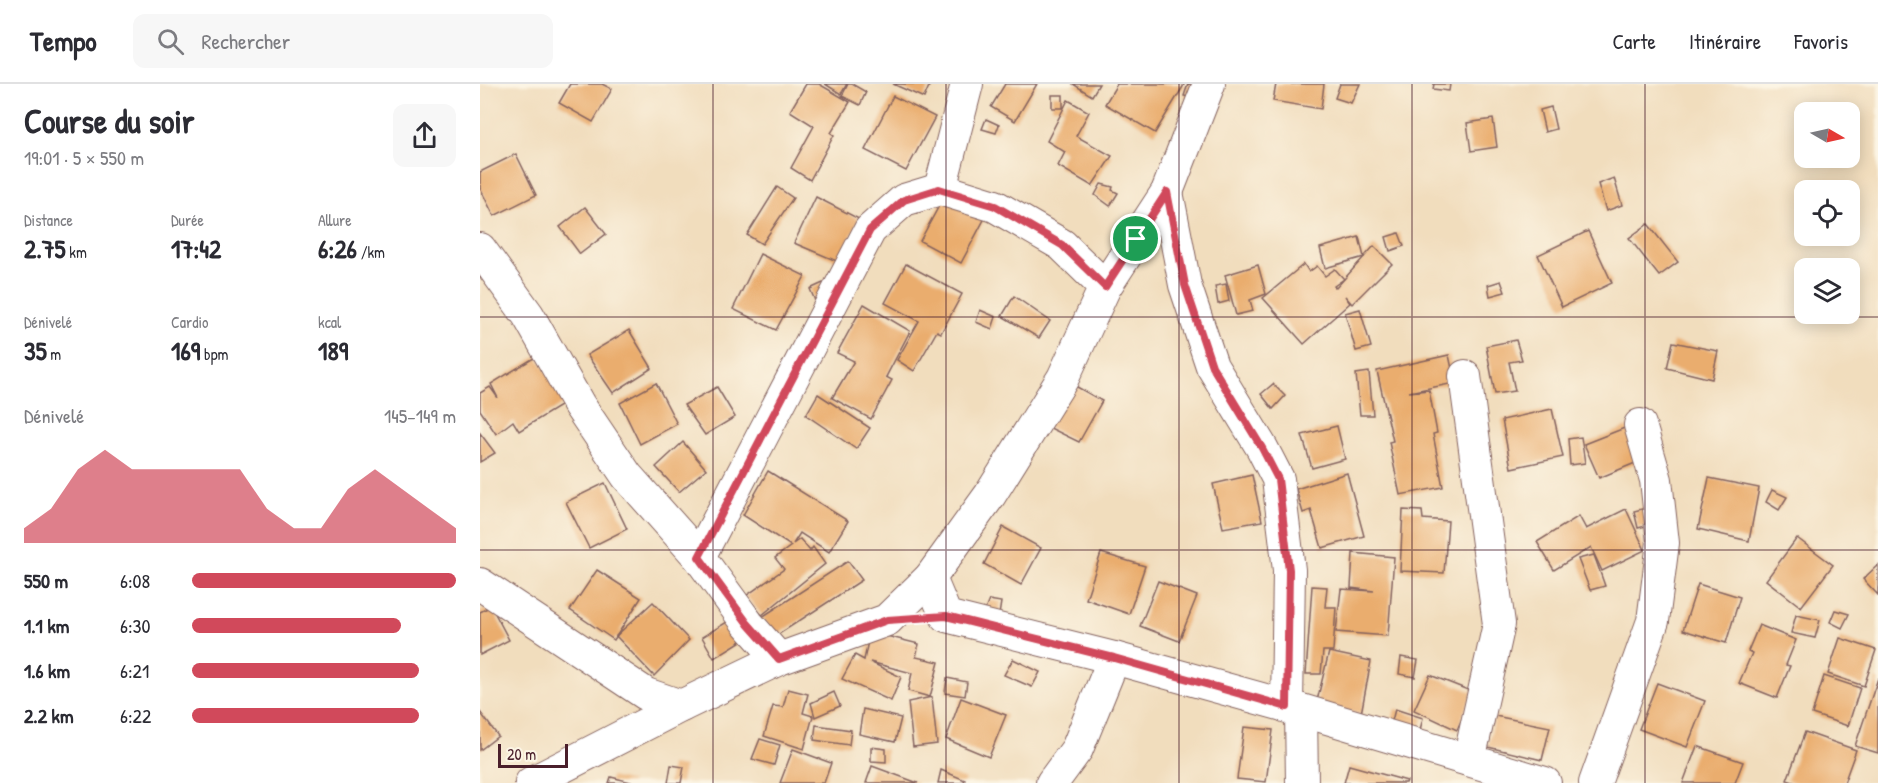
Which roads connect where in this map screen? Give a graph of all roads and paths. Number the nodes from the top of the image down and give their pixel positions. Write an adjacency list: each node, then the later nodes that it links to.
1 (967, 84): 3 (street)
2 (1209, 84): 4 (street)
3 (939, 189): 6 (street); 9 (street)
4 (1167, 192): 6 (street); 17 (street)
5 (480, 249): 9 (street)
6 (1105, 287): 10 (street)
7 (1465, 376): 18 (street)
8 (1640, 425): 23 (street)
9 (699, 557): 15 (street)
10 (930, 578): 12 (street); 13 (street)
11 (480, 584): 16 (street)
12 (946, 616): 13 (street); 14 (street)
13 (887, 620): 15 (street)
14 (1114, 658): 17 (street); 20 (street)
15 (779, 659): 16 (street)
16 (681, 706): 19 (street)
17 (1294, 709): 18 (street); 21 (street)
18 (1469, 760): 22 (street)
19 (531, 783)
20 (1052, 783)
21 (1302, 783)
22 (1545, 783)
23 (1595, 783)

